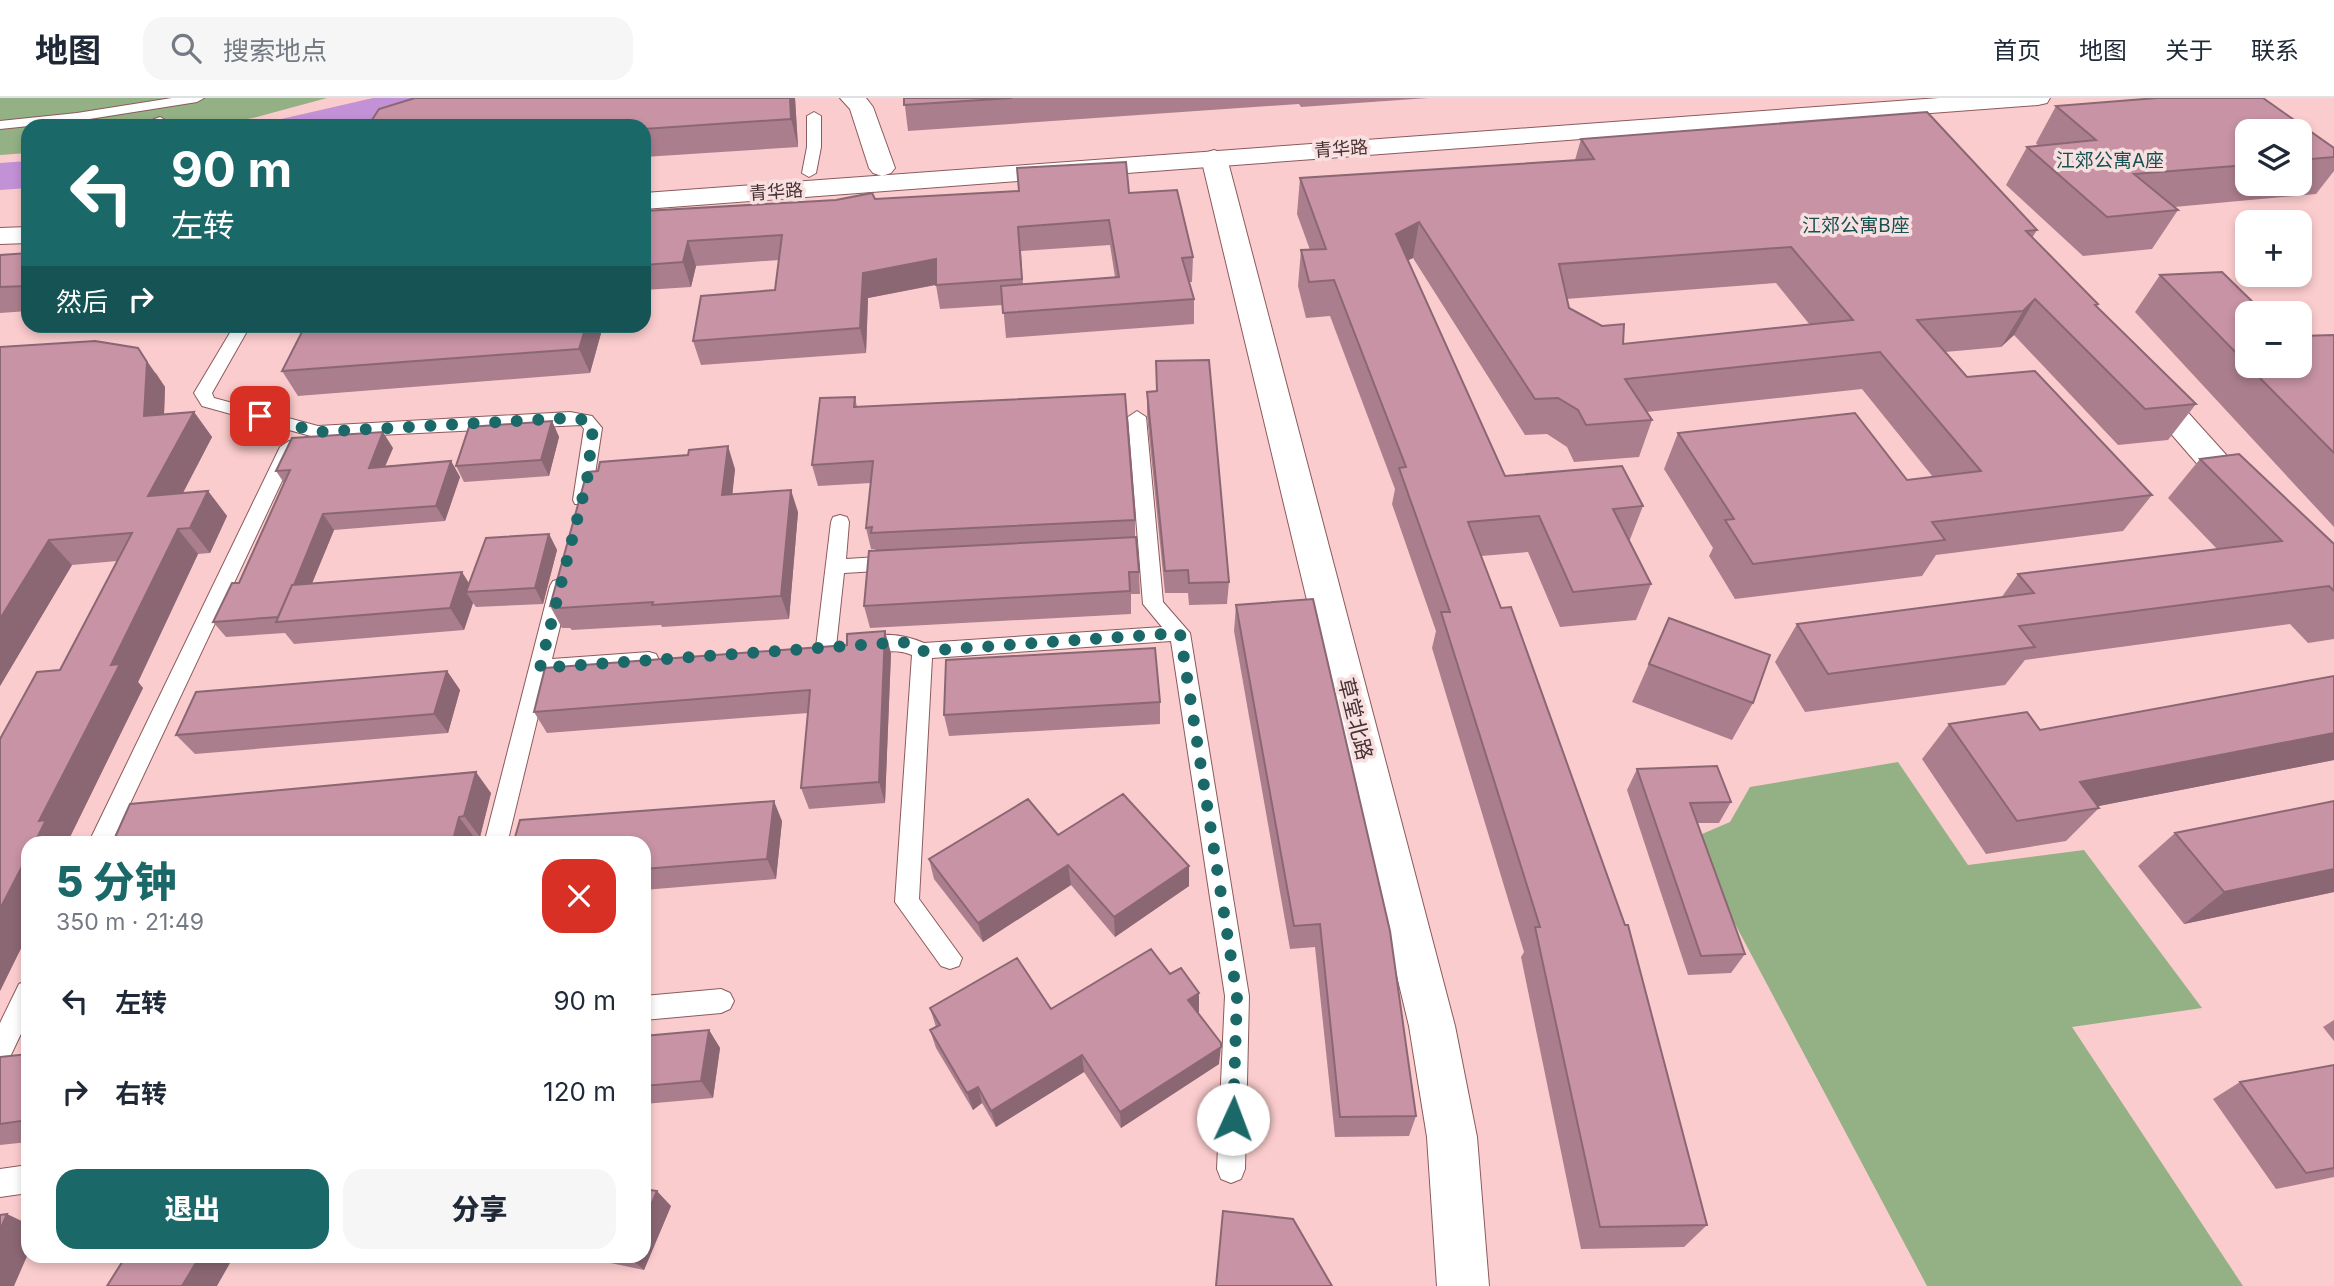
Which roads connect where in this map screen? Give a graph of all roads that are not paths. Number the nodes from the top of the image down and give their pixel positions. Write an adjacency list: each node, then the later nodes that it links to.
1 (197, 98): 7 (lane)
2 (852, 98): 12 (main road)
3 (1845, 98): 12 (main road, 青华路)
4 (2038, 98): 5 (main road, 青华路)
5 (1902, 107): 10 (main road); 11 (main road, 青华路)
6 (814, 116): 13 (lane)
7 (56, 119)
8 (4, 124): 9 (lane)
9 (21, 134)
10 (1930, 138)
11 (1214, 158): 15 (main road, 青华路); 44 (main road, 草堂北路)
12 (883, 168): 13 (main road, 青华路)
13 (809, 173): 14 (main road, 青华路)
14 (651, 183)
15 (651, 200)
16 (21, 218): 17 (main road)
17 (0, 219)
18 (21, 235): 19 (main road)
19 (0, 236)
20 (238, 333): 23 (lane)
21 (2123, 358): 24 (main road)
22 (1137, 417): 30 (lane)
23 (299, 426): 25 (lane); 34 (lane)
24 (2260, 515)
25 (577, 521)
26 (840, 522): 28 (lane)
27 (918, 562): 28 (lane)
28 (837, 566): 31 (lane)
29 (563, 574): 33 (lane)
30 (1180, 633): 31 (lane); 41 (lane)
31 (922, 651): 36 (lane)
32 (663, 659): 33 (lane)
33 (540, 668): 35 (lane)
34 (103, 836)
35 (497, 836)
36 (950, 958)
37 (721, 1001): 38 (lane)
38 (651, 1007)
39 (21, 1015): 40 (lane)
40 (6, 1063)
41 (1231, 1169)
42 (21, 1180): 43 (lane)
43 (0, 1183)
44 (1463, 1286)

